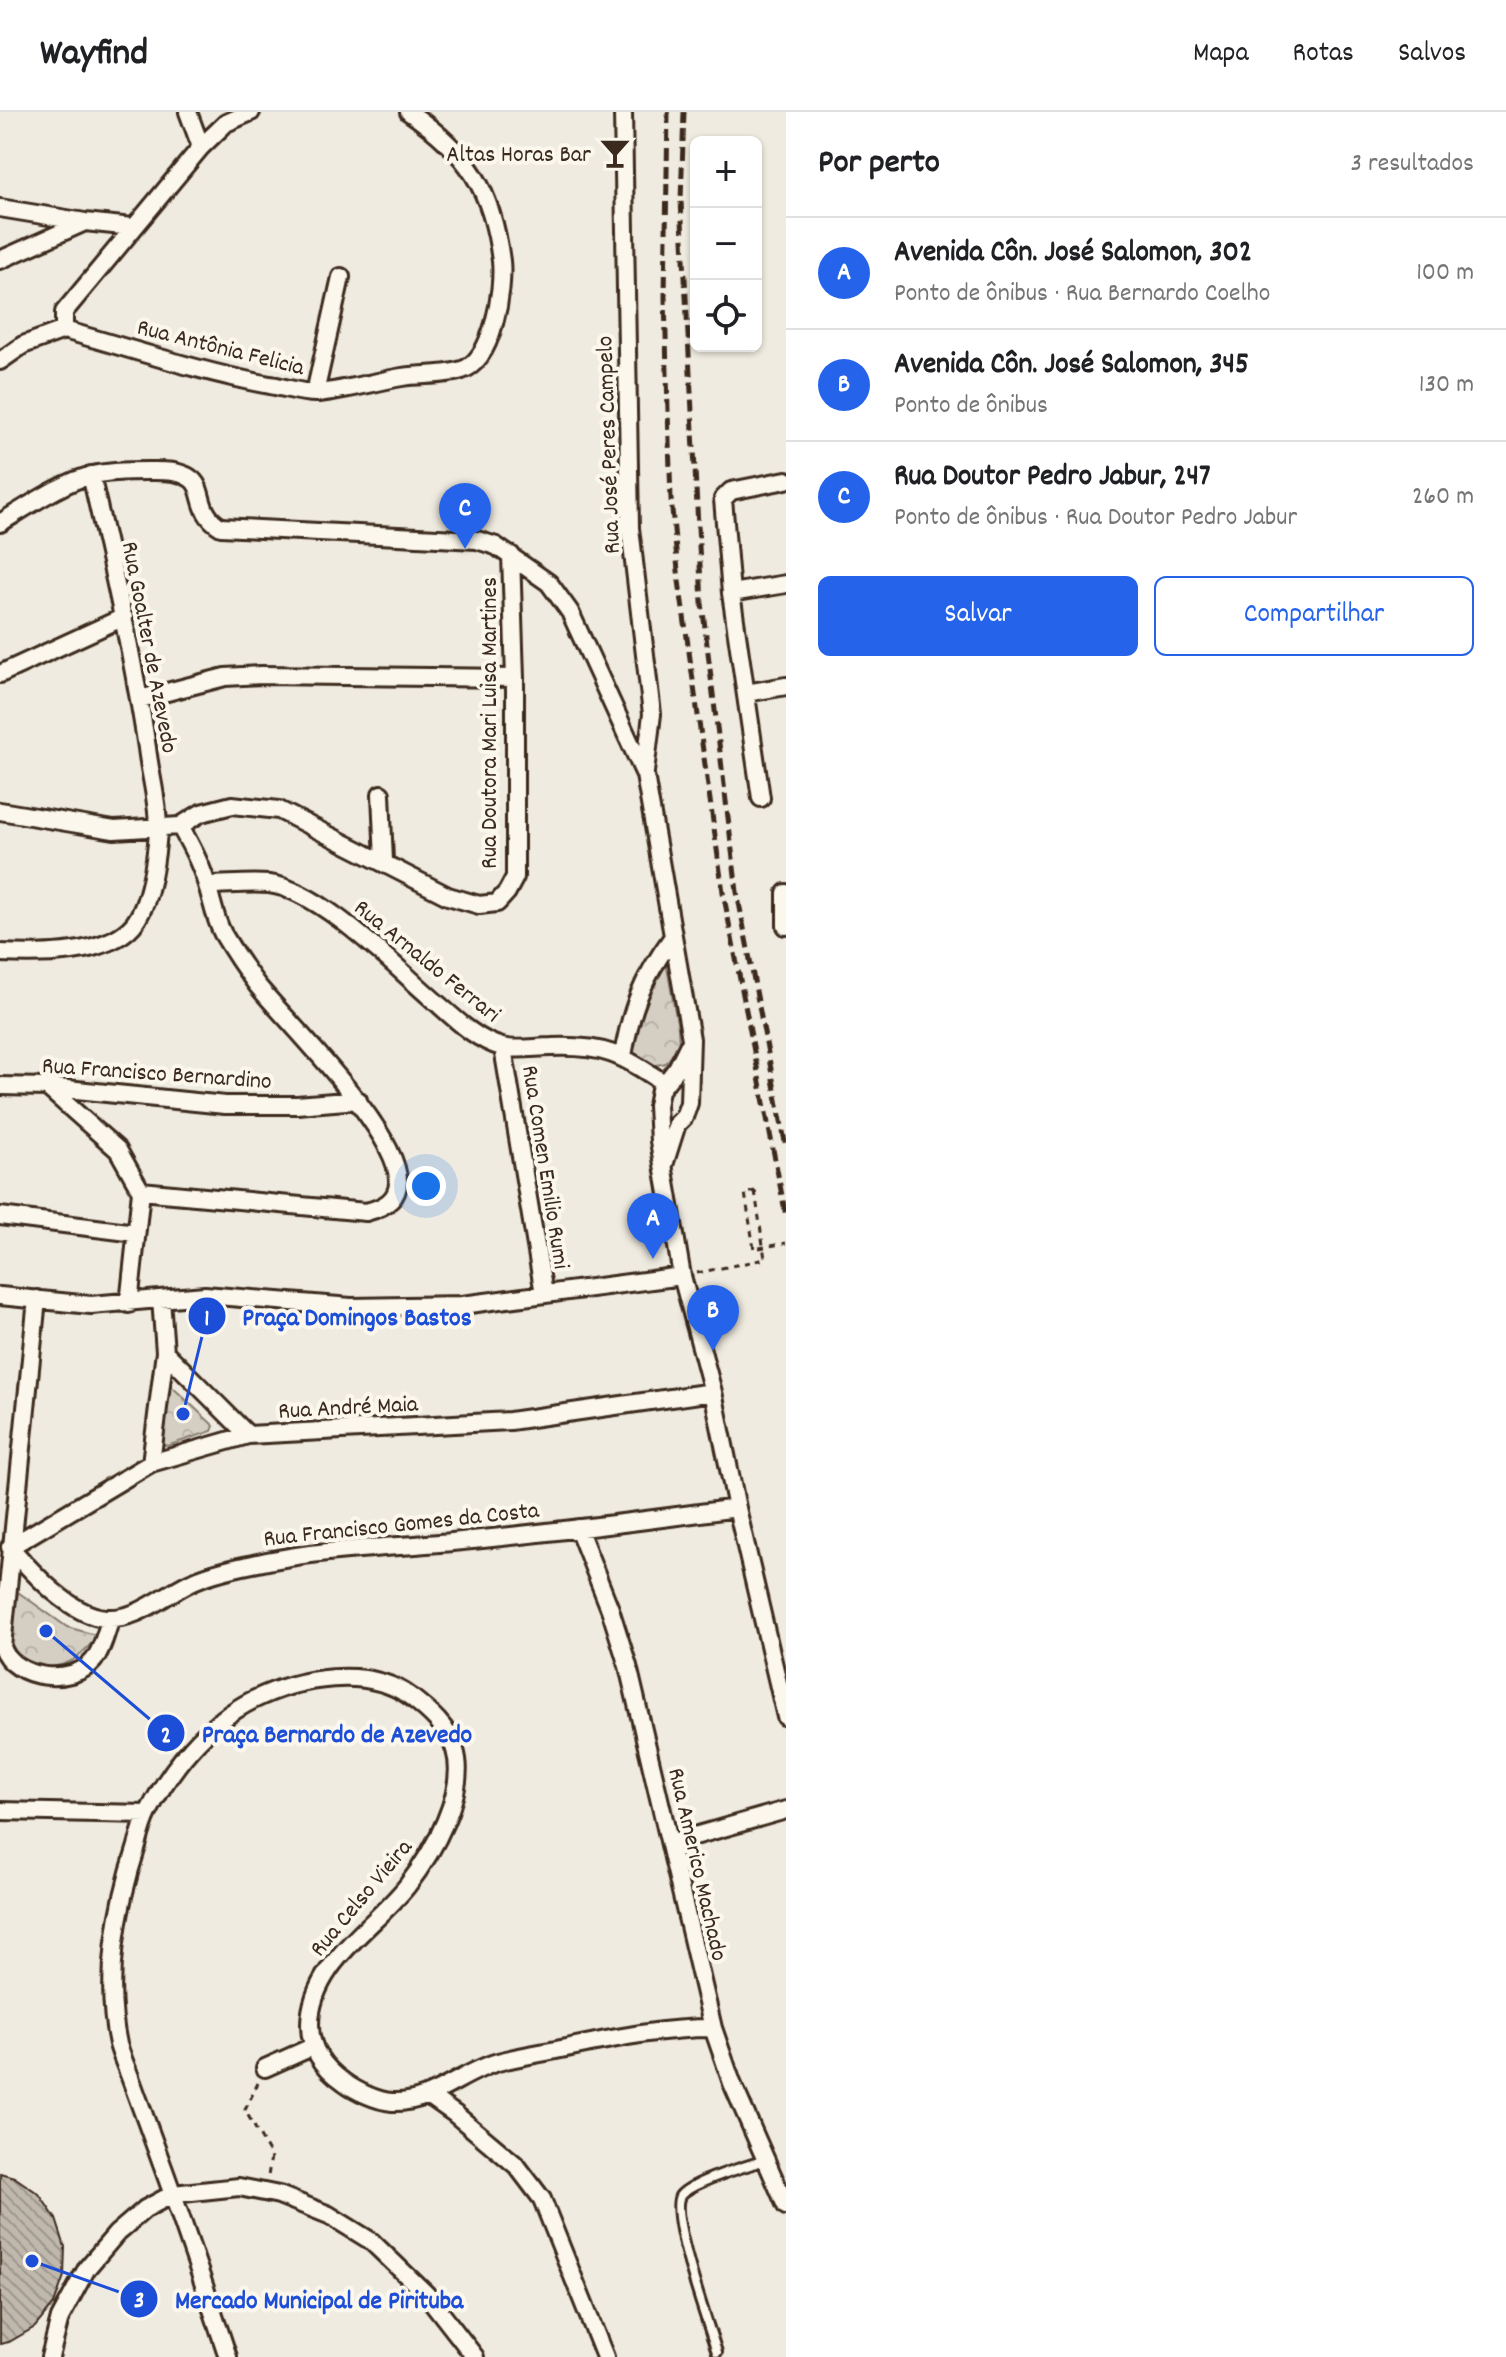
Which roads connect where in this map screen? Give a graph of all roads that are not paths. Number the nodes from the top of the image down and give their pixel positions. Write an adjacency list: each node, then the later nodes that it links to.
1 (188, 112): 5 (street)
2 (251, 112): 5 (street)
3 (409, 112): 13 (street, Rua Antônia Felicia)
4 (623, 112): 26 (street, Rua José Peres Campelo)
5 (201, 147): 8 (street)
6 (0, 208): 7 (street)
7 (85, 222): 8 (street); 9 (street)
8 (132, 227): 11 (street)
9 (0, 260)
10 (341, 277): 13 (street)
11 (64, 330): 12 (street); 13 (street, Rua Antônia Felicia)
12 (0, 361)
13 (315, 393)
14 (91, 475): 16 (street); 17 (street); 20 (street, Rua Goalter de Azevedo)
15 (786, 480): 19 (street)
16 (0, 523)
17 (511, 555): 22 (street, Rua Doutora Mari Luisa Martines); 26 (street)
18 (786, 584): 19 (street)
19 (731, 593): 24 (street)
20 (124, 617): 21 (street); 25 (street, Rua Goalter de Azevedo)
21 (0, 674)
22 (515, 678): 25 (street); 32 (street, Rua Doutora Mari Luisa Martines)
23 (786, 686): 24 (street)
24 (746, 693): 28 (street)
25 (140, 699): 31 (street, Rua Goalter de Azevedo)
26 (645, 775): 36 (street)
27 (381, 794): 32 (street)
28 (761, 798)
29 (0, 811): 31 (street, Rua Doutora Mari Luisa Martines)
30 (180, 826): 31 (street, Rua Doutora Mari Luisa Martines); 32 (street, Rua Doutora Mari Luisa Martines); 33 (street)
31 (158, 829): 37 (street, Rua Goalter de Azevedo)
32 (384, 861)
33 (207, 885): 39 (street, Rua Arnaldo Ferrari); 45 (street)
34 (786, 893): 35 (street)
35 (786, 926)
36 (672, 938): 38 (street); 40 (street)
37 (0, 953)
38 (691, 1039): 41 (street); 44 (street)
39 (503, 1048): 40 (street, Rua Arnaldo Ferrari); 53 (street, Rua Comen Emilio Rumi)
40 (623, 1056): 41 (street, Rua Arnaldo Ferrari)
41 (666, 1081): 44 (street); 46 (street)
42 (0, 1086): 43 (street, Rua Francisco Bernardino)
43 (47, 1087): 45 (street, Rua Francisco Bernardino); 49 (street)
44 (689, 1089): 47 (street)
45 (358, 1100): 49 (street)
46 (658, 1114): 47 (street); 48 (street)
47 (677, 1124): 48 (street)
48 (664, 1165): 52 (street)
49 (141, 1191): 51 (street)
50 (0, 1216): 51 (street)
51 (136, 1233): 57 (street)
52 (682, 1276): 53 (street); 59 (street)
53 (544, 1294): 56 (street)
54 (0, 1296): 55 (street)
55 (37, 1299): 57 (street); 64 (street)
56 (161, 1299): 57 (street); 58 (street)
57 (129, 1304)
58 (165, 1352): 60 (street); 61 (street)
59 (713, 1392): 60 (street, Rua André Maia); 62 (street)
60 (248, 1435): 61 (street, Rua André Maia)
61 (151, 1463): 64 (street, Rua André Maia)
62 (737, 1508): 63 (street, Rua Francisco Gomes da Costa); 66 (street)
63 (578, 1528): 65 (street, Rua Francisco Gomes da Costa); 70 (street, Rua Americo Machado)
64 (10, 1547): 65 (street); 65 (street)
65 (111, 1618)
66 (786, 1717)
67 (786, 1810): 70 (street)
68 (0, 1811): 69 (street)
69 (147, 1814): 72 (street, Rua Celso Vieira); 76 (street, Rua Celso Vieira)
70 (670, 1843): 71 (street, Rua Americo Machado)
71 (713, 2028): 74 (street); 75 (street, Rua Americo Machado)
72 (312, 2047): 73 (street); 74 (street)
73 (265, 2068)
74 (428, 2095): 82 (street)
75 (766, 2159): 77 (street, Rua Americo Machado); 78 (lane)
76 (173, 2194): 79 (street); 80 (street, Rua Celso Vieira); 81 (street)
77 (786, 2206)
78 (717, 2352)
79 (50, 2357)
80 (228, 2357)
81 (475, 2357)
82 (605, 2357)

